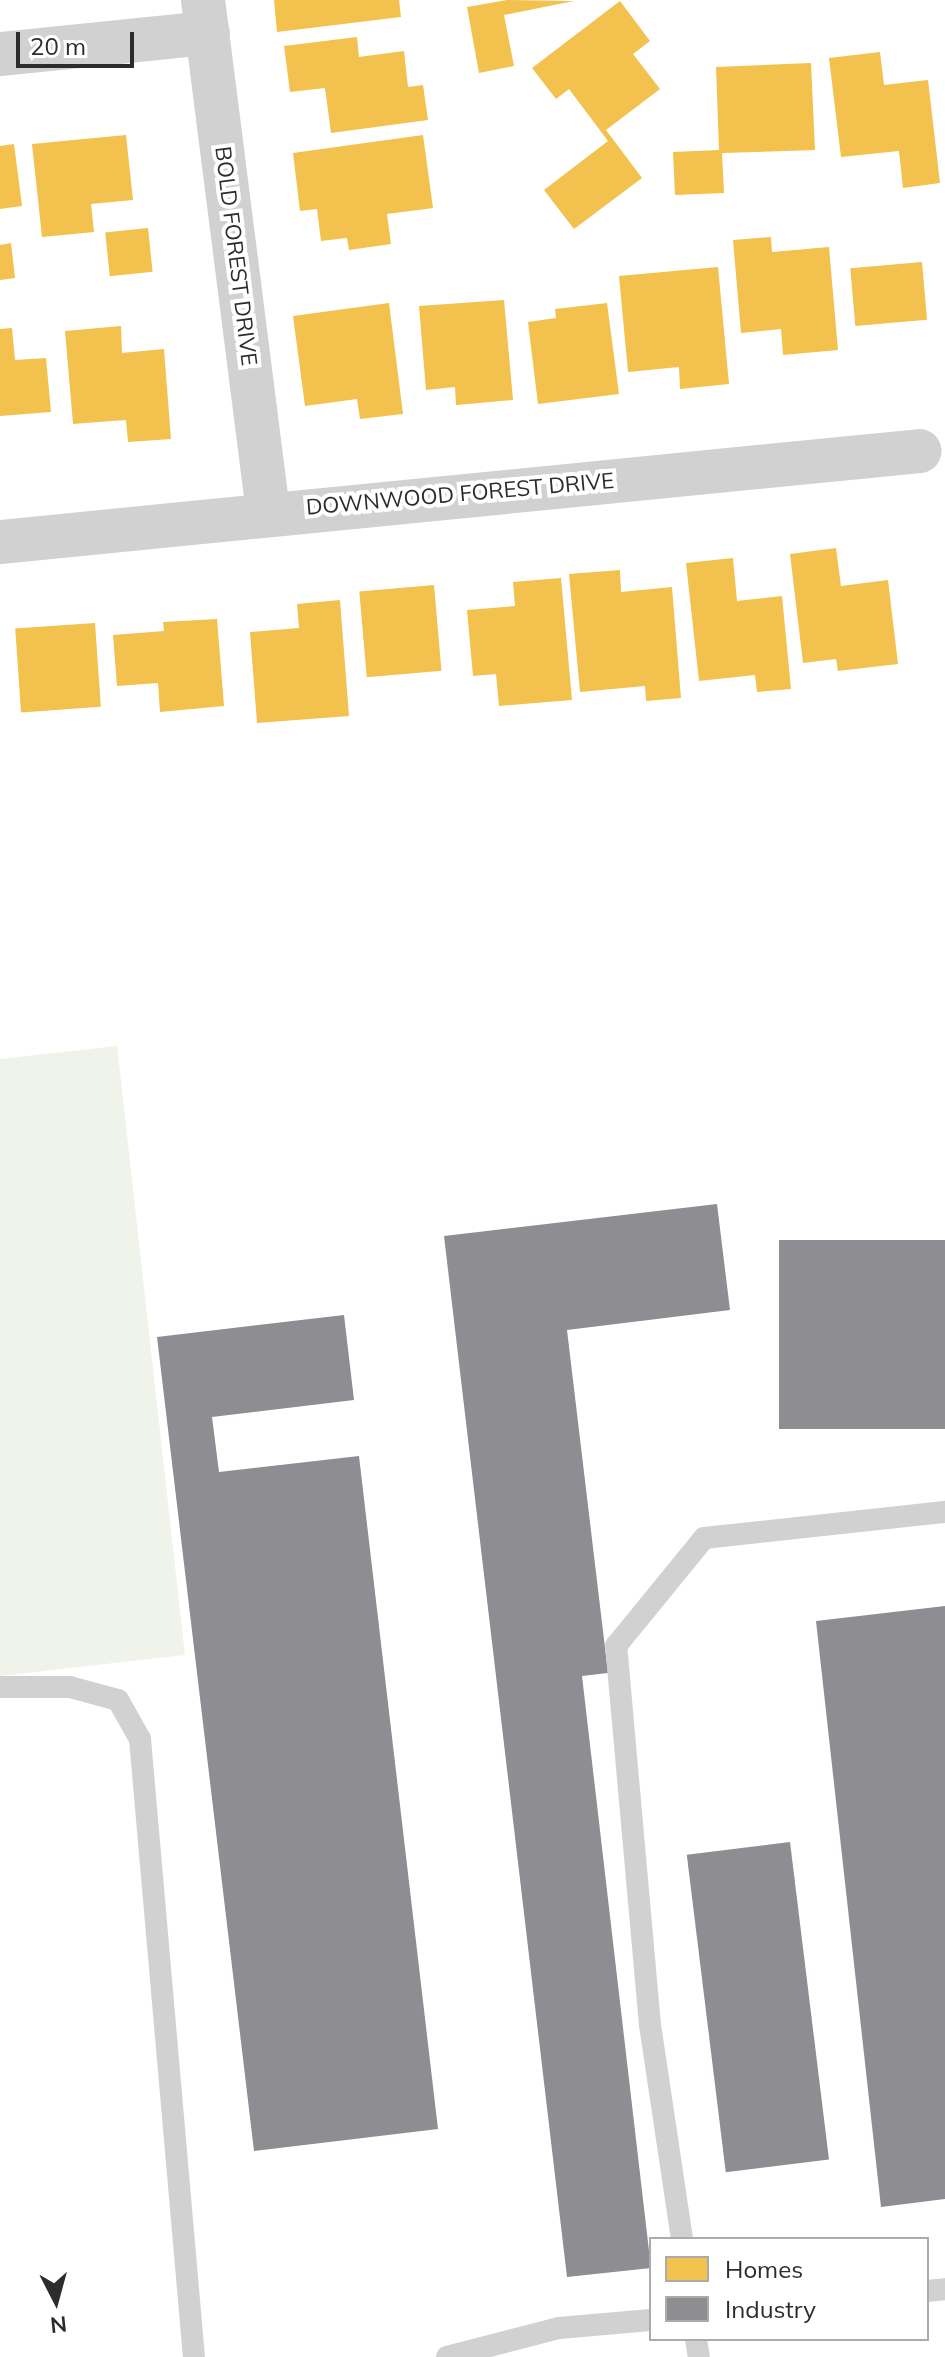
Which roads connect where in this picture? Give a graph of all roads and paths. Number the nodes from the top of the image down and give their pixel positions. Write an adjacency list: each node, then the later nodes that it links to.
1 (206, 17): 2 (street); 4 (street, BOLD FOREST DRIVE)
2 (0, 54)
3 (920, 451): 4 (street, DOWNWOOD FOREST DRIVE)
4 (268, 512): 5 (street, DOWNWOOD FOREST DRIVE)
5 (0, 542)
6 (945, 1512): 8 (lane)
7 (0, 1687): 10 (lane)
8 (682, 2237)
9 (649, 2320): 11 (lane)
10 (194, 2357)
11 (447, 2357)

